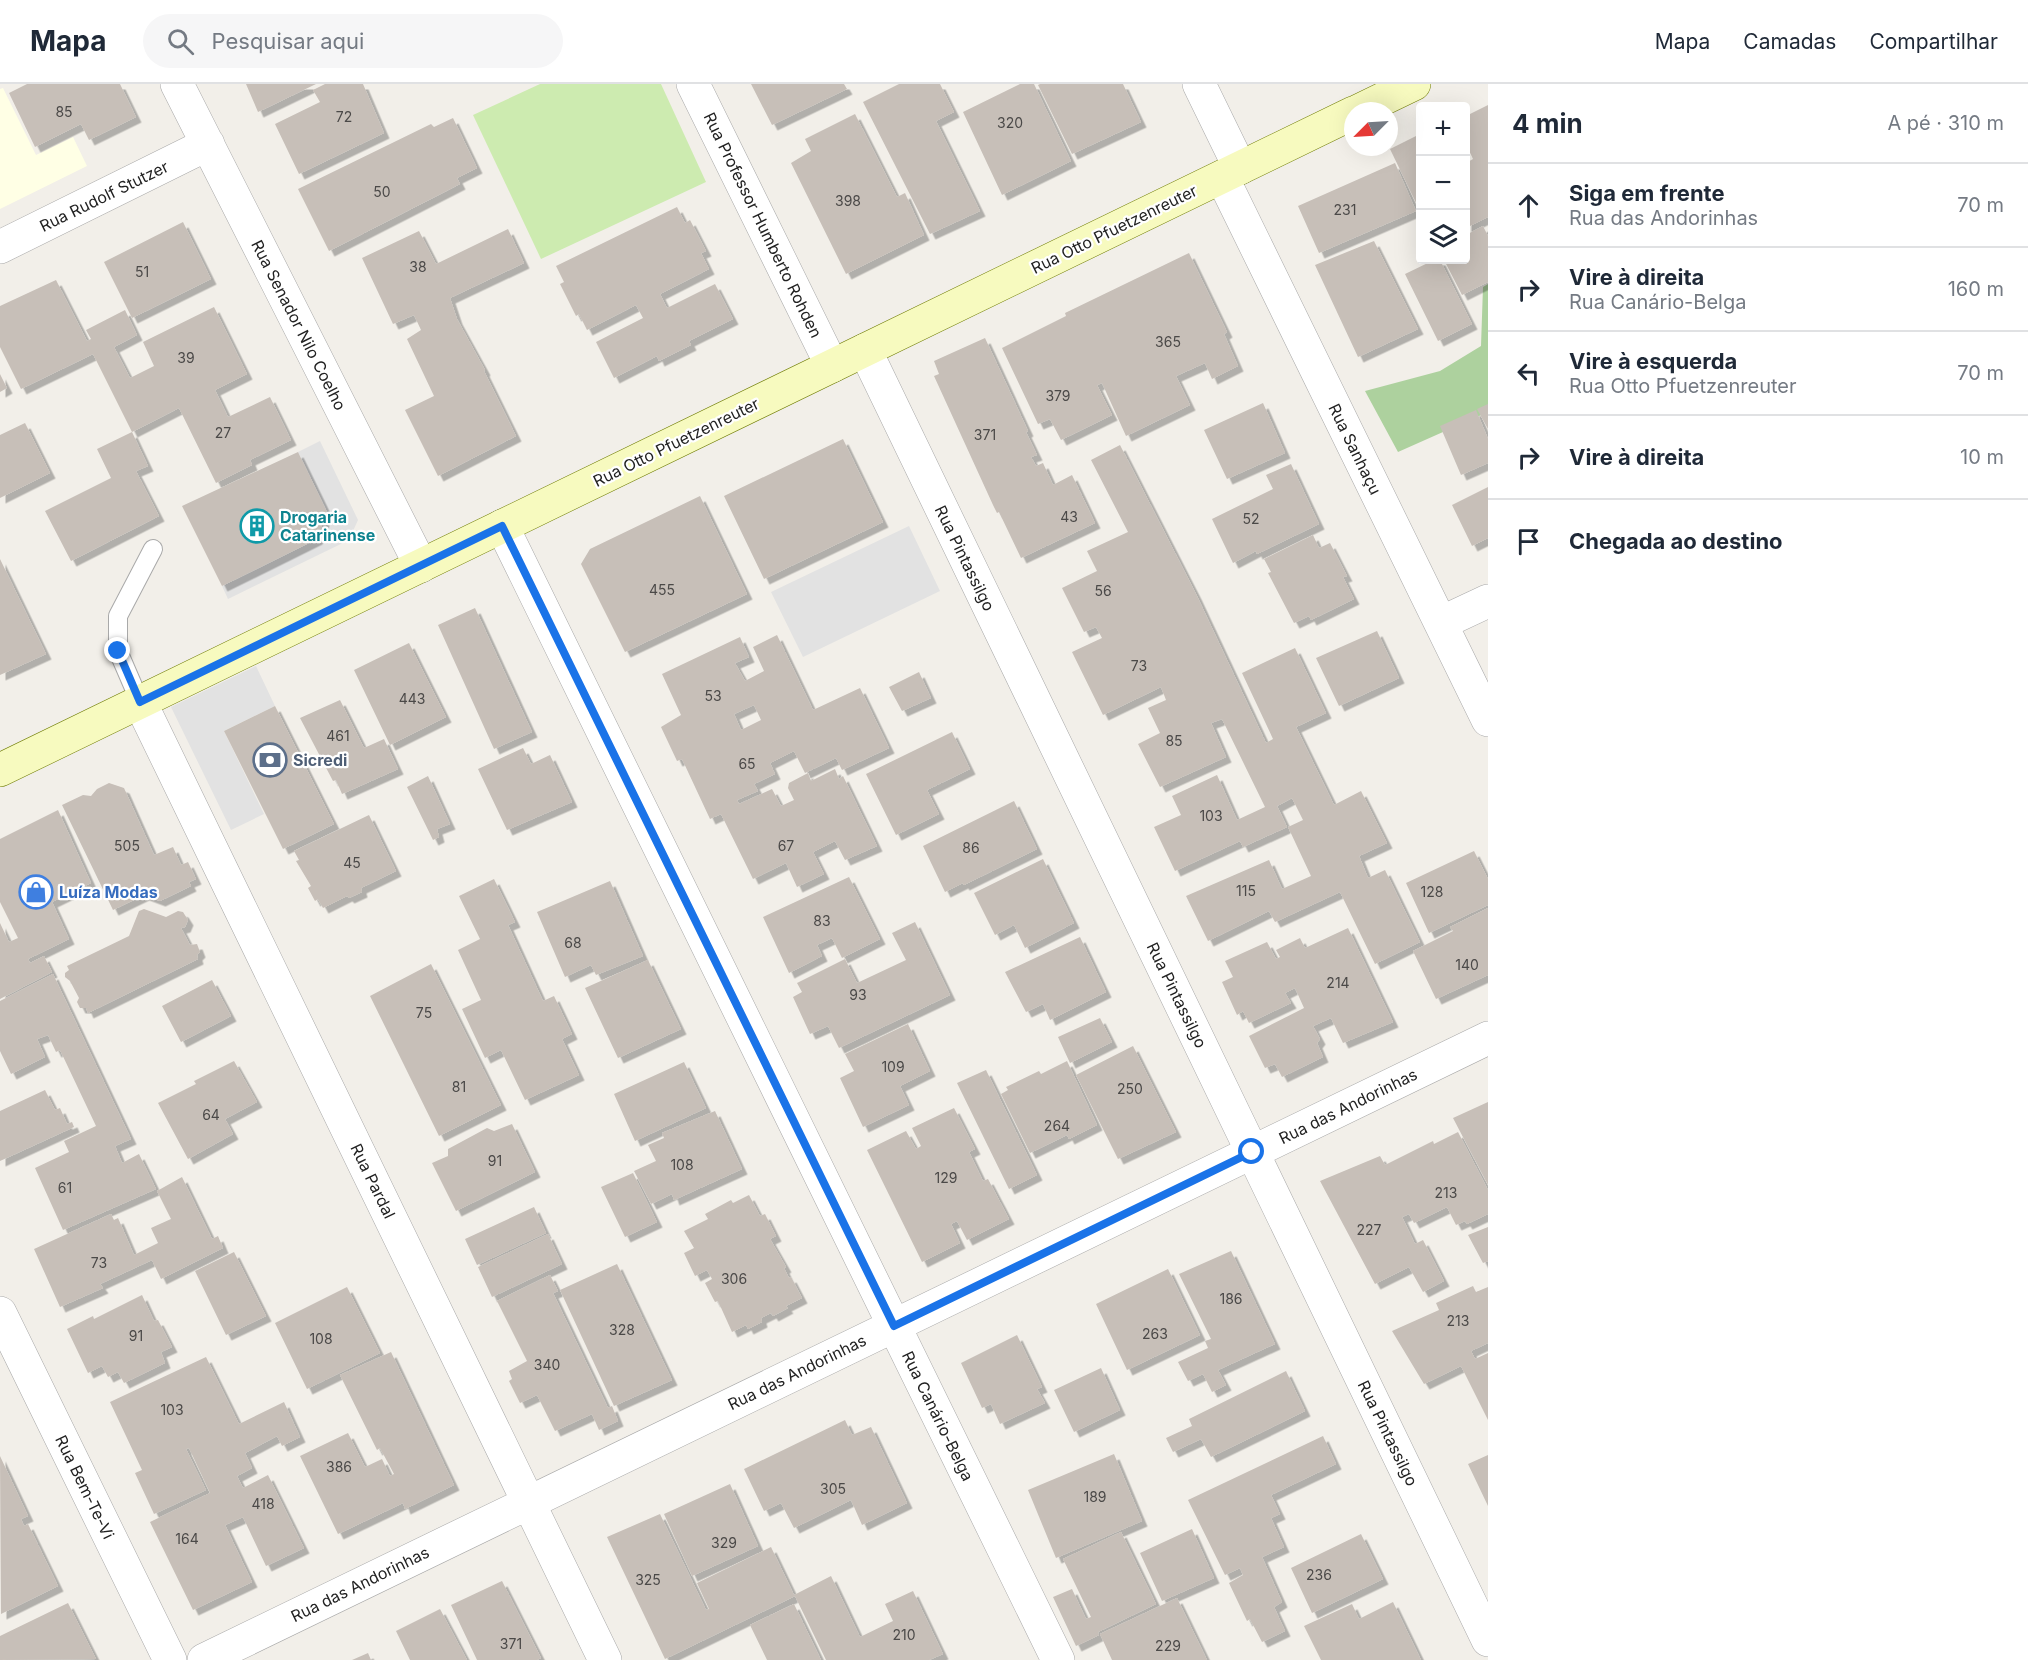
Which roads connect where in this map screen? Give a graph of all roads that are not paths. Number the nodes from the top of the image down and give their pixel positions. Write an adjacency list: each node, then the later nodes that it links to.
1 (177, 84): 7 (street, Rua Senador Nilo Coelho)
2 (693, 84): 11 (street, Rua Professor Humberto Rohden)
3 (1199, 84): 8 (street, Rua Sanhaçu)
4 (1414, 84): 5 (main road)
5 (1377, 102)
6 (1344, 117): 8 (main road, Rua Otto Pfuetzenreuter)
7 (207, 144): 9 (street, Rua Rudolf Stutzer); 14 (street, Rua Senador Nilo Coelho)
8 (1231, 172): 10 (main road, Rua Otto Pfuetzenreuter); 16 (street, Rua Sanhaçu)
9 (0, 247)
10 (865, 350): 11 (main road, Rua Otto Pfuetzenreuter); 21 (street, Rua Pintassilgo)
11 (832, 366): 12 (main road, Rua Otto Pfuetzenreuter)
12 (502, 526): 14 (main road, Rua Otto Pfuetzenreuter); 23 (street, Rua Canário-Belga)
13 (153, 549): 17 (lane)
14 (421, 566): 17 (main road, Rua Otto Pfuetzenreuter)
15 (1488, 601): 16 (street)
16 (1441, 623): 18 (street, Rua Sanhaçu)
17 (140, 702): 19 (main road, Rua Otto Pfuetzenreuter); 24 (street, Rua Pardal)
18 (1488, 720)
19 (0, 770)
20 (1488, 1038): 21 (street, Rua das Andorinhas)
21 (1252, 1152): 23 (street, Rua das Andorinhas); 25 (street, Rua Pintassilgo)
22 (0, 1313): 26 (street, Rua Bem-Te-Vi)
23 (894, 1326): 24 (street, Rua das Andorinhas); 29 (street, Rua Canário-Belga)
24 (529, 1503): 27 (street, Rua das Andorinhas); 28 (street, Rua Pardal)
25 (1488, 1640)
26 (170, 1660)
27 (204, 1660)
28 (605, 1660)
29 (1058, 1660)

